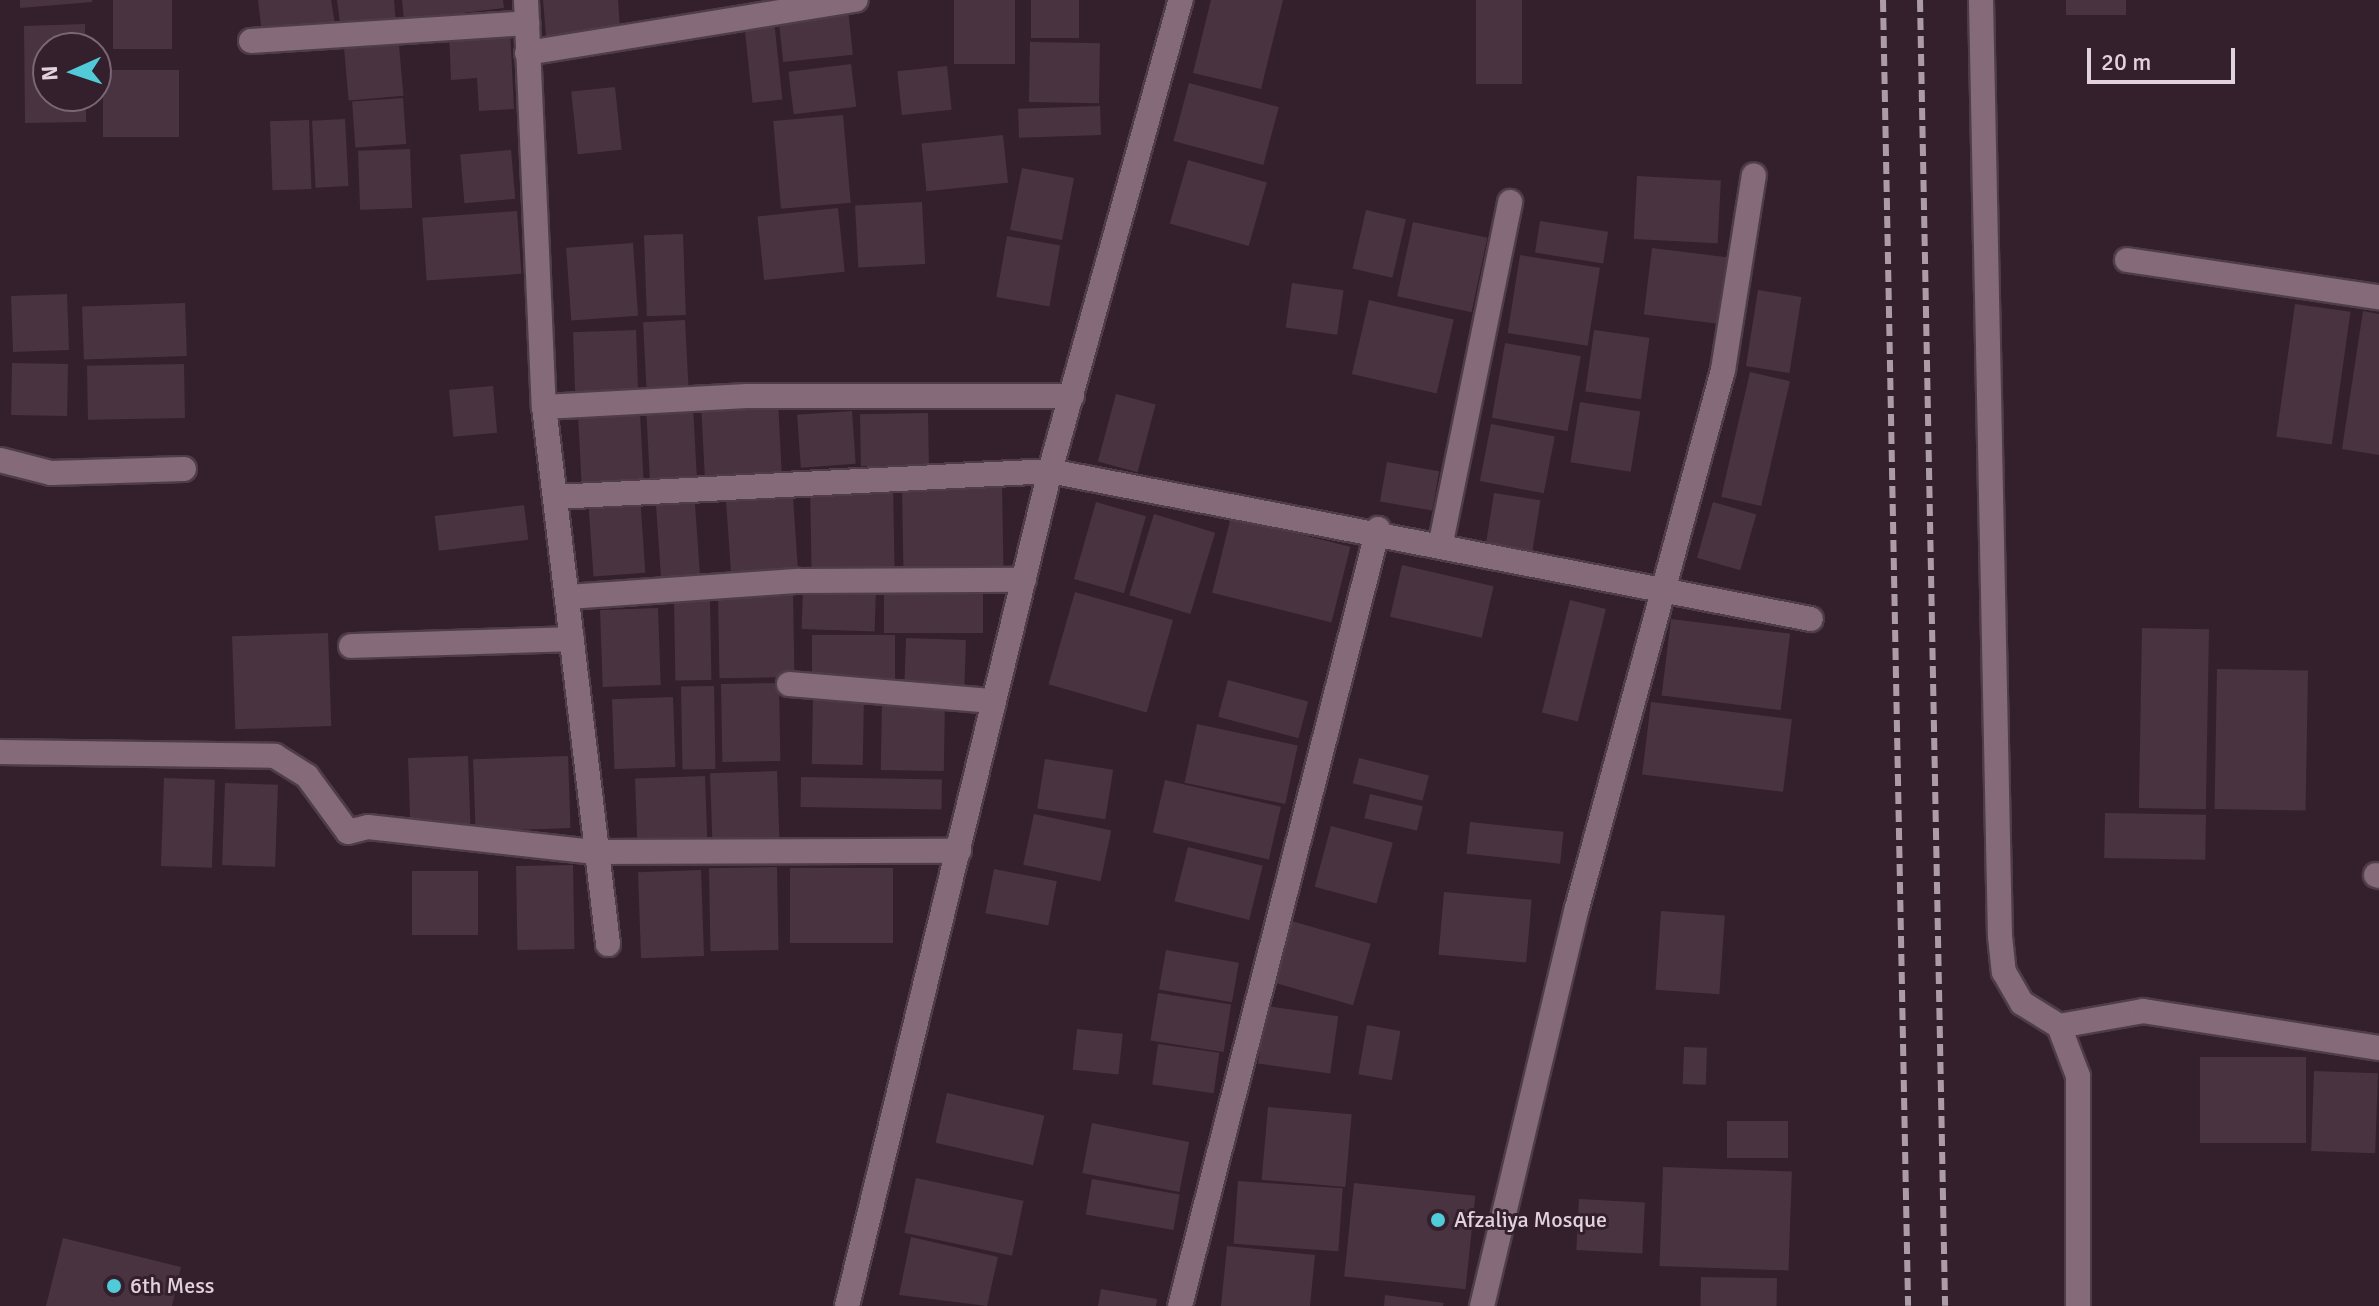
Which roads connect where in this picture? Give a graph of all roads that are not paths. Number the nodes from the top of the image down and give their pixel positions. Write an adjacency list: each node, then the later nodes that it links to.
1 (856, 0): 6 (street)
2 (1181, 0): 11 (street)
3 (1981, 0): 31 (street)
4 (526, 12): 5 (street); 6 (street)
5 (251, 41)
6 (527, 53): 12 (street)
7 (1754, 175): 20 (street)
8 (1510, 202): 18 (street)
9 (2127, 260): 10 (street)
10 (2379, 297)
11 (1072, 396): 12 (street); 15 (street)
12 (544, 407): 16 (street)
13 (0, 460): 14 (street)
14 (184, 469)
15 (1050, 471): 16 (street); 17 (street); 19 (street)
16 (555, 497): 21 (street)
17 (1378, 529): 18 (street); 34 (street)
18 (1441, 542): 20 (street)
19 (1024, 580): 21 (street); 26 (street)
20 (1669, 589): 22 (street); 35 (street)
21 (568, 597): 23 (street)
22 (1811, 619)
23 (572, 639): 24 (street); 29 (street)
24 (351, 646)
25 (789, 684): 26 (street)
26 (993, 701): 28 (street)
27 (0, 752): 29 (street)
28 (959, 851): 29 (street); 33 (street)
29 (596, 852): 30 (street)
30 (608, 944)
31 (2059, 1026): 32 (street); 36 (street)
32 (2379, 1048)
33 (847, 1306)
34 (1180, 1306)
35 (1482, 1306)
36 (2078, 1306)

